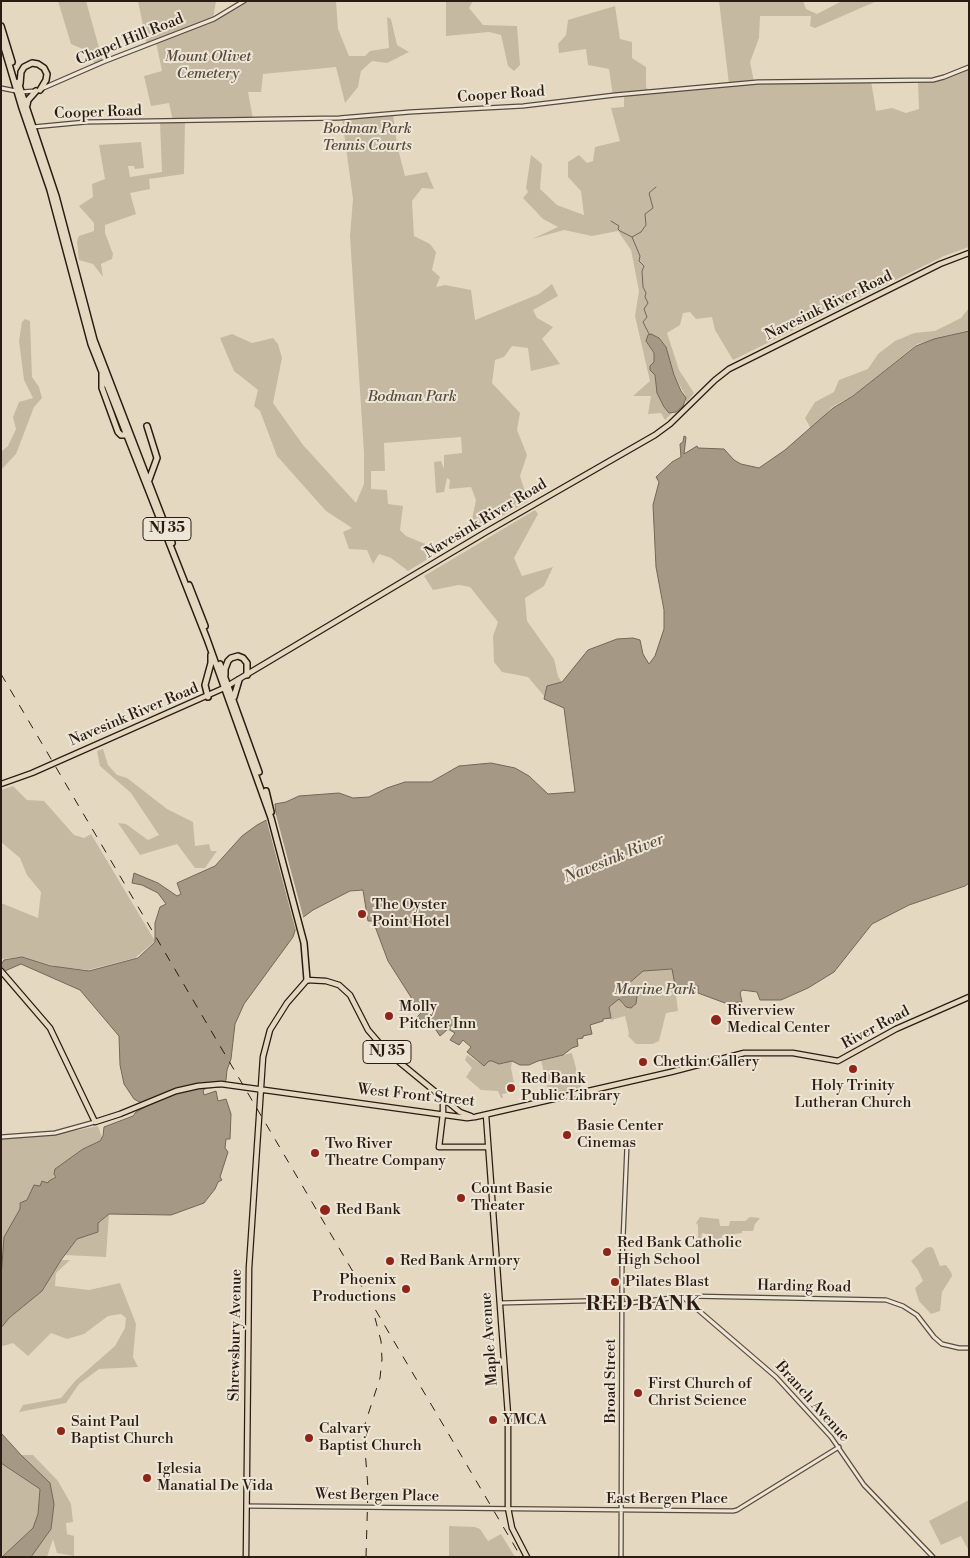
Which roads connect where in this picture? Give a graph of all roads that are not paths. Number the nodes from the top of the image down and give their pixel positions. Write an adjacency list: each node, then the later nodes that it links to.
1 (244, 1): 6 (street, Chapel Hill Road)
2 (1, 26): 7 (highway, NJ 35)
3 (1, 37): 7 (highway, NJ 35)
4 (969, 67): 9 (street, Cooper Road)
5 (1, 88): 7 (street, Chapel Hill Road)
6 (38, 90): 7 (street, Chapel Hill Road); 7 (highway); 8 (highway)
7 (19, 92): 8 (highway, NJ 35); 13 (highway, NJ 35)
8 (26, 108): 9 (highway, NJ 35)
9 (33, 127): 12 (highway, NJ 35)
10 (969, 253): 14 (main road, Navesink River Road)
11 (148, 426): 12 (highway)
12 (149, 480): 15 (highway, NJ 35)
13 (210, 647): 17 (highway, NJ 35); 18 (highway)
14 (247, 675): 15 (highway); 16 (main road, Navesink River Road)
15 (225, 678): 17 (highway, NJ 35)
16 (240, 680): 17 (main road, Navesink River Road); 19 (highway)
17 (226, 687): 18 (main road, Navesink River Road); 19 (highway, NJ 35); 21 (highway, NJ 35)
18 (208, 697): 20 (main road, Navesink River Road)
19 (234, 700): 21 (highway, NJ 35)
20 (1, 784)
21 (271, 815): 23 (highway, NJ 35)
22 (3, 973): 31 (main road)
23 (307, 980): 26 (main road, Shrewsbury Avenue); 27 (main road, NJ 35)
24 (969, 997): 25 (main road, River Road)
25 (632, 1080): 29 (main road, West Front Street)
26 (261, 1089): 28 (main road, West Front Street); 31 (main road, West Front Street); 40 (main road, Shrewsbury Avenue)
27 (440, 1095): 28 (main road); 30 (main road, NJ 35)
28 (443, 1114): 30 (main road, West Front Street); 34 (main road)
29 (486, 1115): 30 (main road, West Front Street); 34 (main road, Maple Avenue)
30 (475, 1117)
31 (95, 1122): 32 (street)
32 (1, 1137)
33 (627, 1145): 36 (street, Broad Street)
34 (488, 1147): 37 (main road, Maple Avenue)
35 (682, 1297): 36 (street, Harding Road); 38 (street, Harding Road); 39 (street, Branch Avenue)
36 (622, 1302): 37 (street, Harding Road); 42 (street, Broad Street)
37 (500, 1303): 41 (main road, Maple Avenue)
38 (969, 1348)
39 (839, 1448): 42 (street, East Bergen Place); 46 (street, Branch Avenue)
40 (247, 1506): 41 (street, West Bergen Place); 43 (main road, Shrewsbury Avenue)
41 (508, 1508): 42 (street, East Bergen Place); 44 (main road, Maple Avenue)
42 (621, 1510): 45 (street, Broad Street)
43 (246, 1557)
44 (527, 1557)
45 (621, 1557)
46 (933, 1557)

